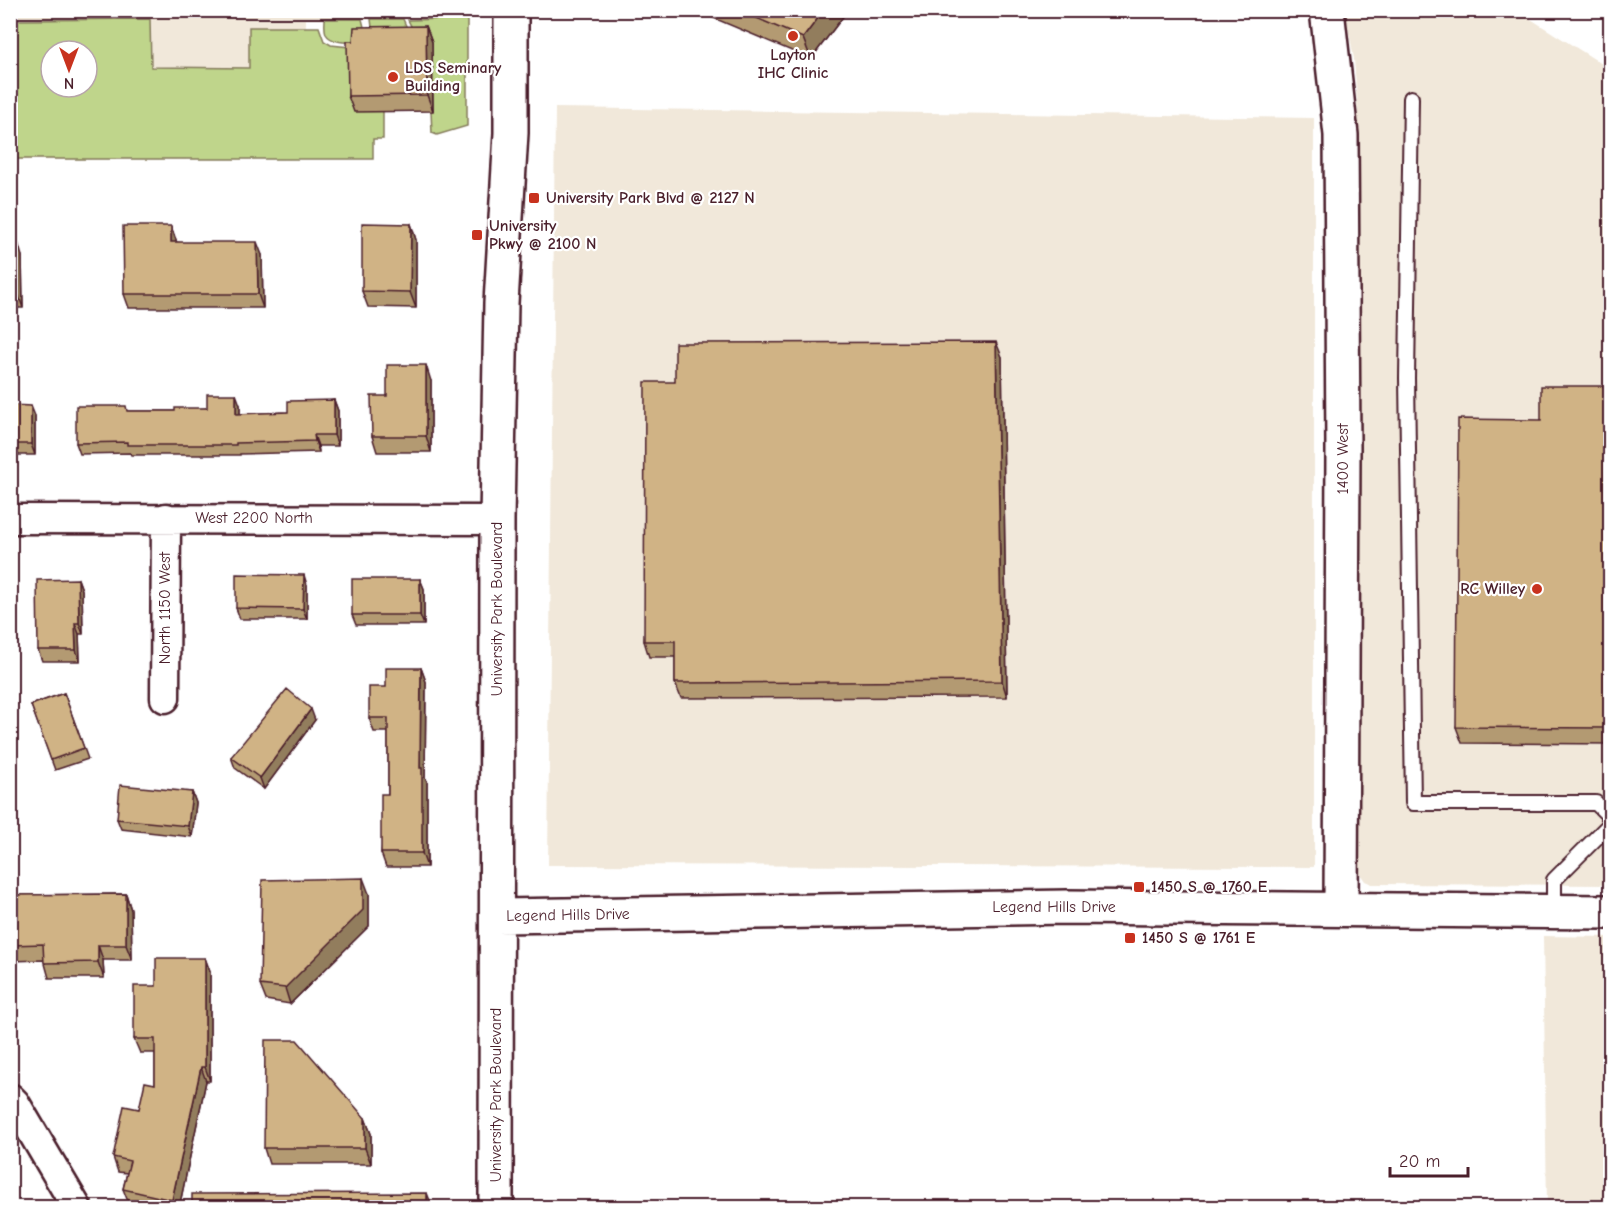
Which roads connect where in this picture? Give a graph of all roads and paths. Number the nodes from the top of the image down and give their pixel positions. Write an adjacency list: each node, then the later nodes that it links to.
1 (511, 10): 6 (street, University Park Boulevard)
2 (1327, 10): 10 (street, 1400 West)
3 (1411, 98): 8 (lane)
4 (166, 518): 5 (street, West 2200 North); 6 (street, West 2200 North); 7 (street, North 1150 West)
5 (10, 519)
6 (497, 520): 13 (street, University Park Boulevard)
7 (165, 698)
8 (1611, 817)
9 (1611, 825): 11 (lane)
10 (1341, 908): 11 (street, Legend Hills Drive); 13 (street, Legend Hills Drive)
11 (1554, 911): 12 (street, Legend Hills Drive)
12 (1611, 912)
13 (497, 916): 16 (street, University Park Boulevard)
14 (10, 1098): 15 (street)
15 (76, 1208)
16 (496, 1208)

